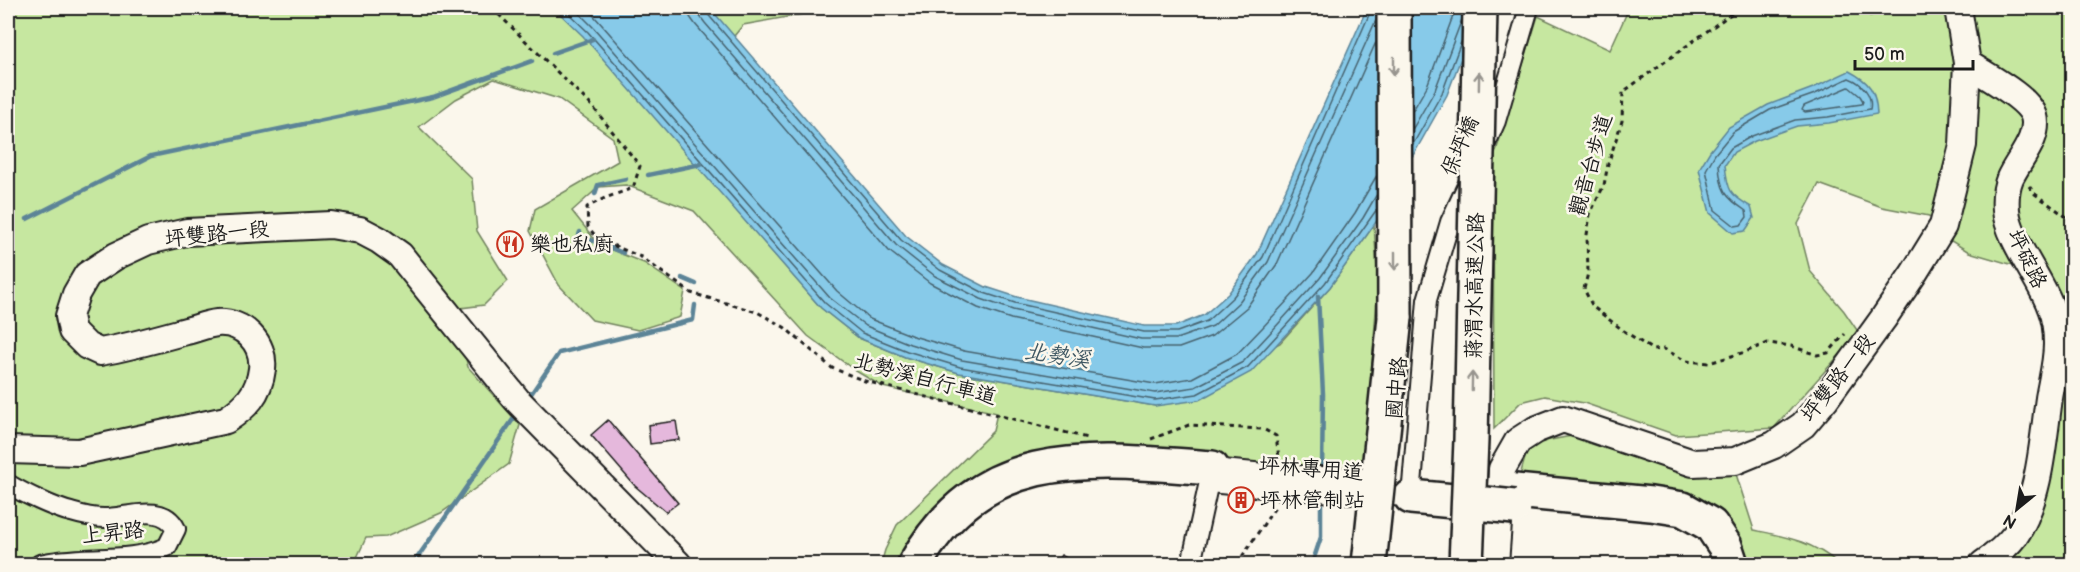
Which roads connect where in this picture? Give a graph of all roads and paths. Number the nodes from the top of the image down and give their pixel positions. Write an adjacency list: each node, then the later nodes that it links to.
1 (492, 8): 13 (path, 北勢溪自行車道)
2 (1394, 8): 11 (highway, one-way to 11)
3 (1480, 8): 14 (highway, 蔣渭水高速公路, one-way to 3, bridge)
4 (1529, 8): 10 (street, 保坪橋, bridge)
5 (1739, 8): 12 (path, 觀音台步道)
6 (1958, 8): 7 (street)
7 (1967, 63): 32 (street, 坪雙路一段); 35 (street, 坪碇路)
8 (2026, 180): 9 (path)
9 (2073, 221)
10 (1427, 300): 20 (street, 國中路)
11 (1395, 318): 28 (highway, bridge); 29 (highway, bridge)
12 (1850, 329)
13 (1094, 439)
14 (1471, 440): 30 (highway, 蔣渭水高速公路, bridge); 31 (highway, bridge)
15 (1142, 443): 18 (path)
16 (8, 450): 23 (street, 坪雙路一段)
17 (1211, 476): 18 (street, 坪林專用道); 24 (highway); 25 (highway); 26 (street)
18 (1276, 483): 20 (street, 坪林專用道, bridge); 27 (path)
19 (8, 484): 22 (street, 上昇路)
20 (1411, 489): 21 (highway)
21 (1500, 497): 33 (highway); 34 (highway)
22 (40, 564)
23 (678, 564)
24 (915, 564)
25 (937, 564)
26 (1191, 564)
27 (1237, 564)
28 (1369, 564)
29 (1392, 564)
30 (1466, 564)
31 (1476, 564)
32 (1495, 564)
33 (1714, 564)
34 (1731, 564)
35 (1983, 564)

